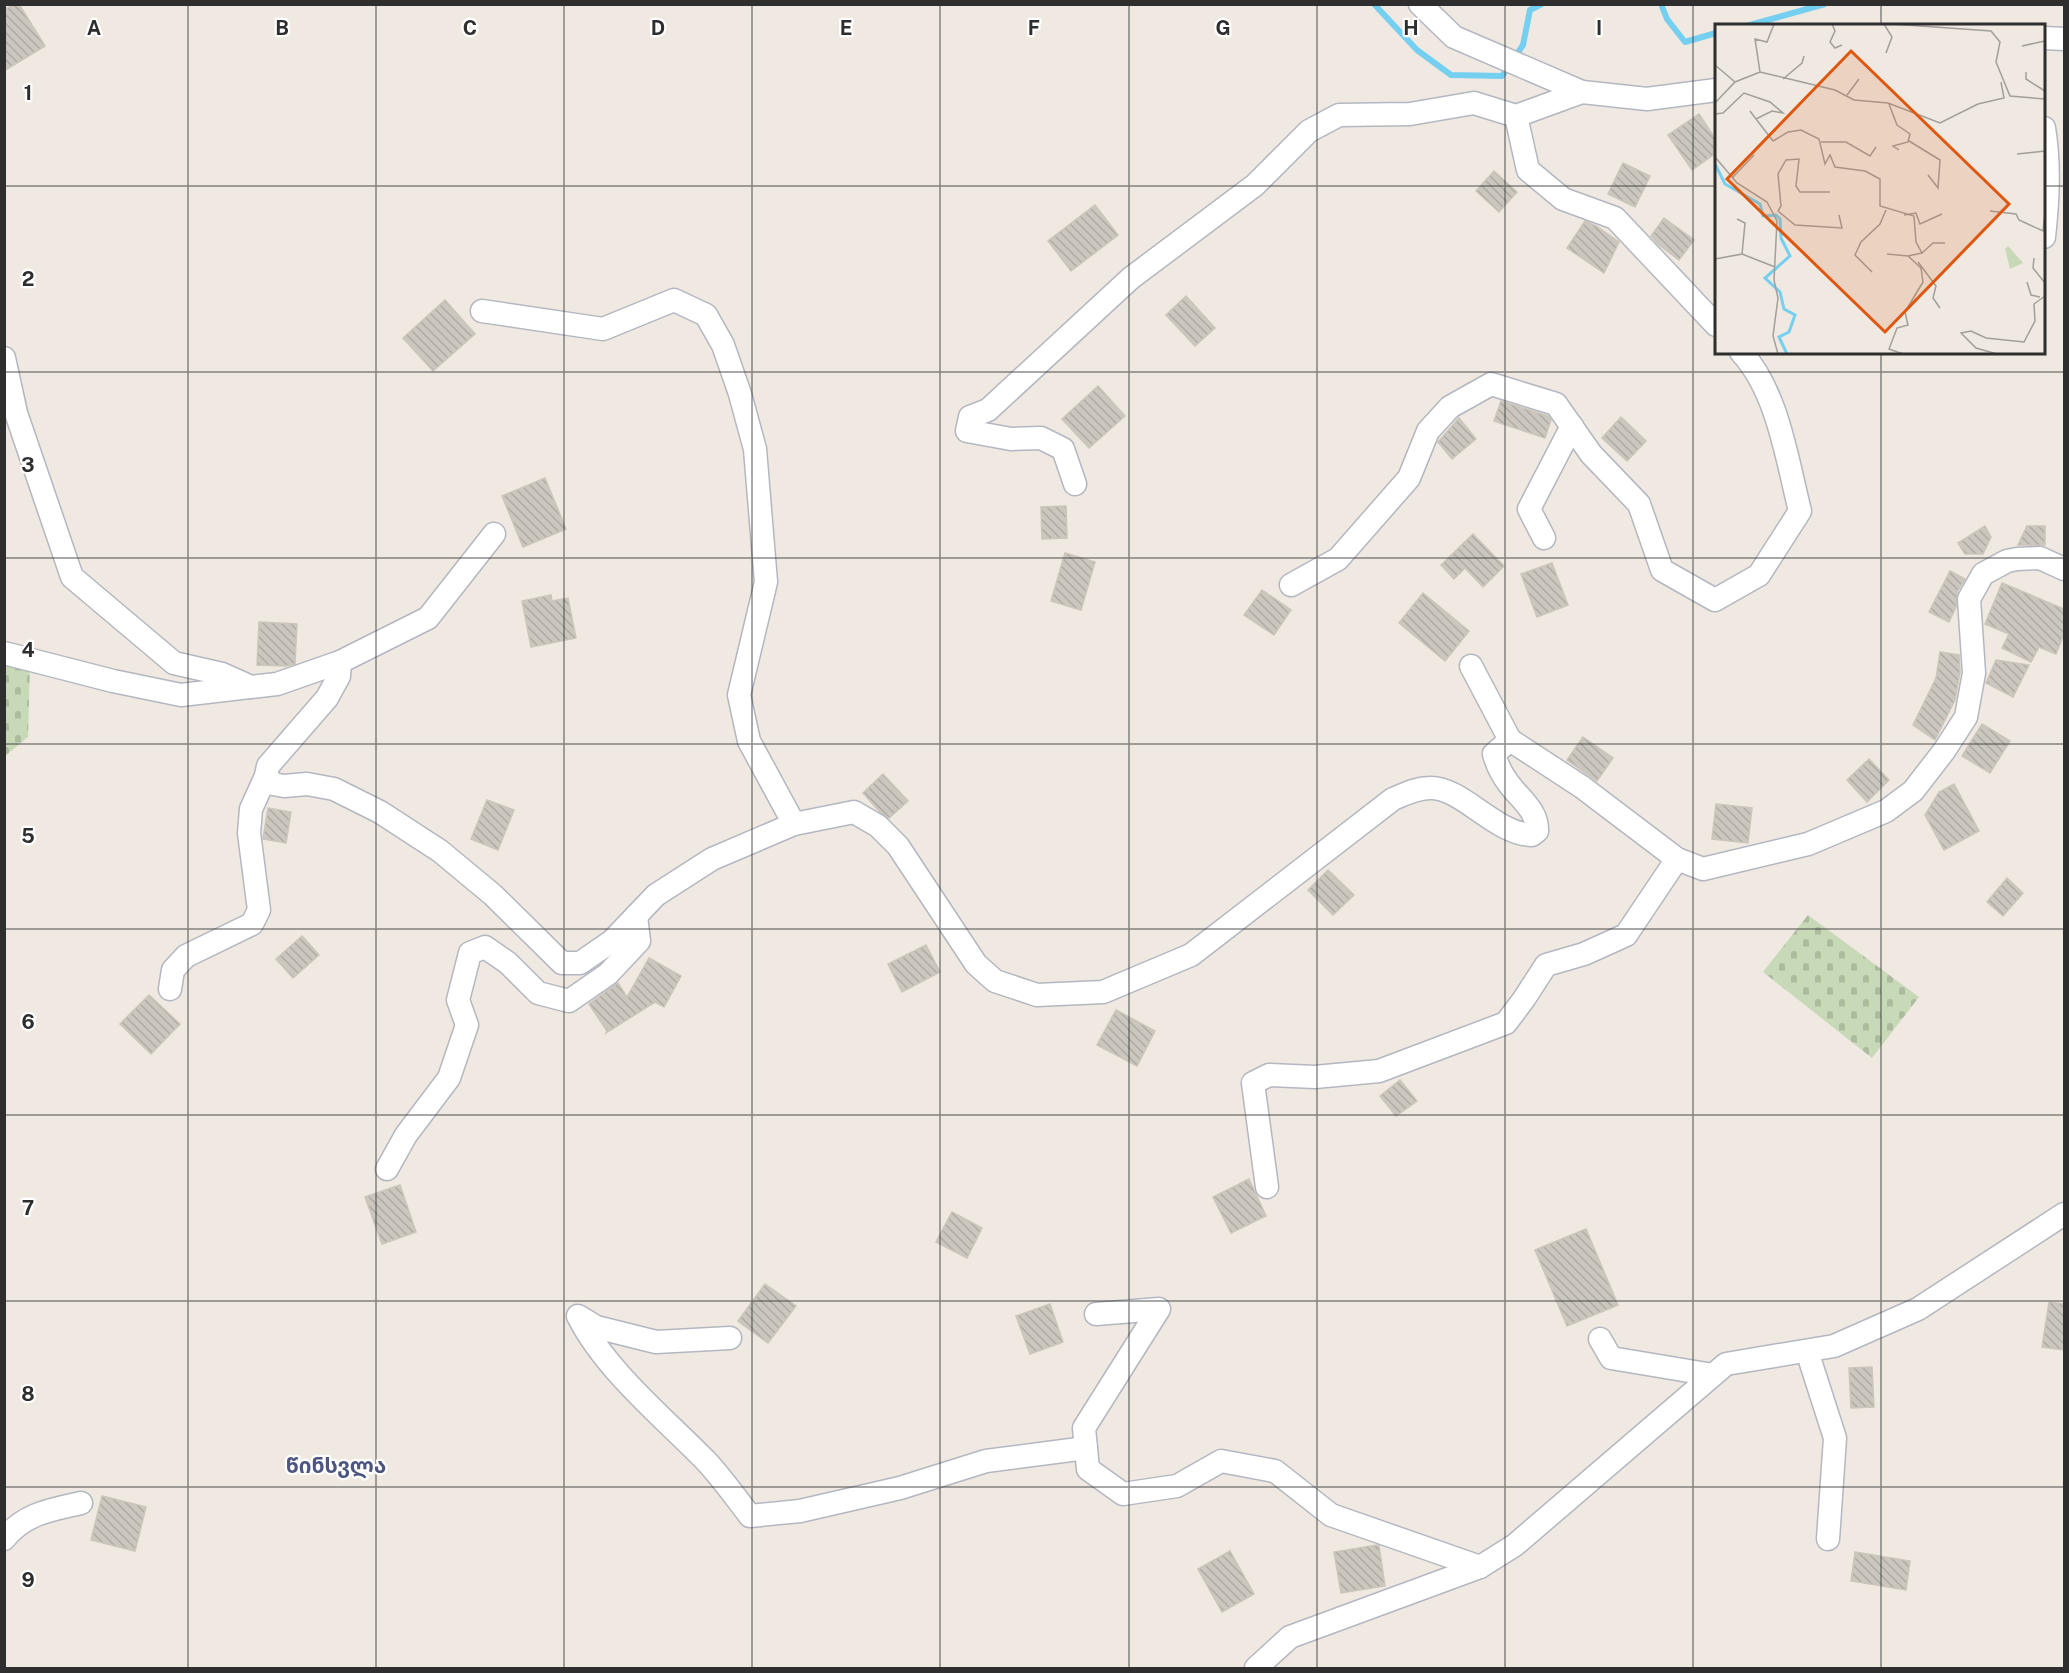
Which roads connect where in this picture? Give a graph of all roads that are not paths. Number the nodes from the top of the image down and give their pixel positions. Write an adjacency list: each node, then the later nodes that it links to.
1 (1420, 4): 5 (street)
2 (2045, 38): 3 (street)
3 (2064, 39)
4 (1715, 90): 5 (street)
5 (1582, 92): 6 (street)
6 (1516, 116): 10 (street); 14 (street)
7 (2045, 138): 8 (street)
8 (2045, 220)
9 (482, 311): 25 (street)
10 (1715, 324)
11 (1743, 354): 13 (street)
12 (4, 358): 22 (street)
13 (1572, 426): 16 (street); 18 (street)
14 (1075, 484)
15 (494, 534): 20 (street)
16 (1544, 538)
17 (2064, 568): 26 (street)
18 (1291, 585)
19 (4, 653): 22 (street)
20 (340, 662): 22 (street); 24 (street)
21 (1471, 666): 23 (street)
22 (251, 687)
23 (1510, 740): 25 (street); 26 (street)
24 (266, 776): 27 (street); 28 (street)
25 (794, 824): 27 (street)
26 (1677, 859): 30 (street)
27 (636, 916): 29 (street)
28 (170, 990)
29 (387, 1169)
30 (1267, 1187)
31 (2064, 1214): 35 (street)
32 (1096, 1314): 37 (street)
33 (730, 1338): 37 (street)
34 (1600, 1339): 36 (street)
35 (1807, 1351): 36 (street); 40 (street)
36 (1713, 1375): 41 (street)
37 (1086, 1448): 41 (street)
38 (81, 1503): 39 (street)
39 (4, 1539)
40 (1828, 1539)
41 (1480, 1567): 42 (street)
42 (1256, 1668)

